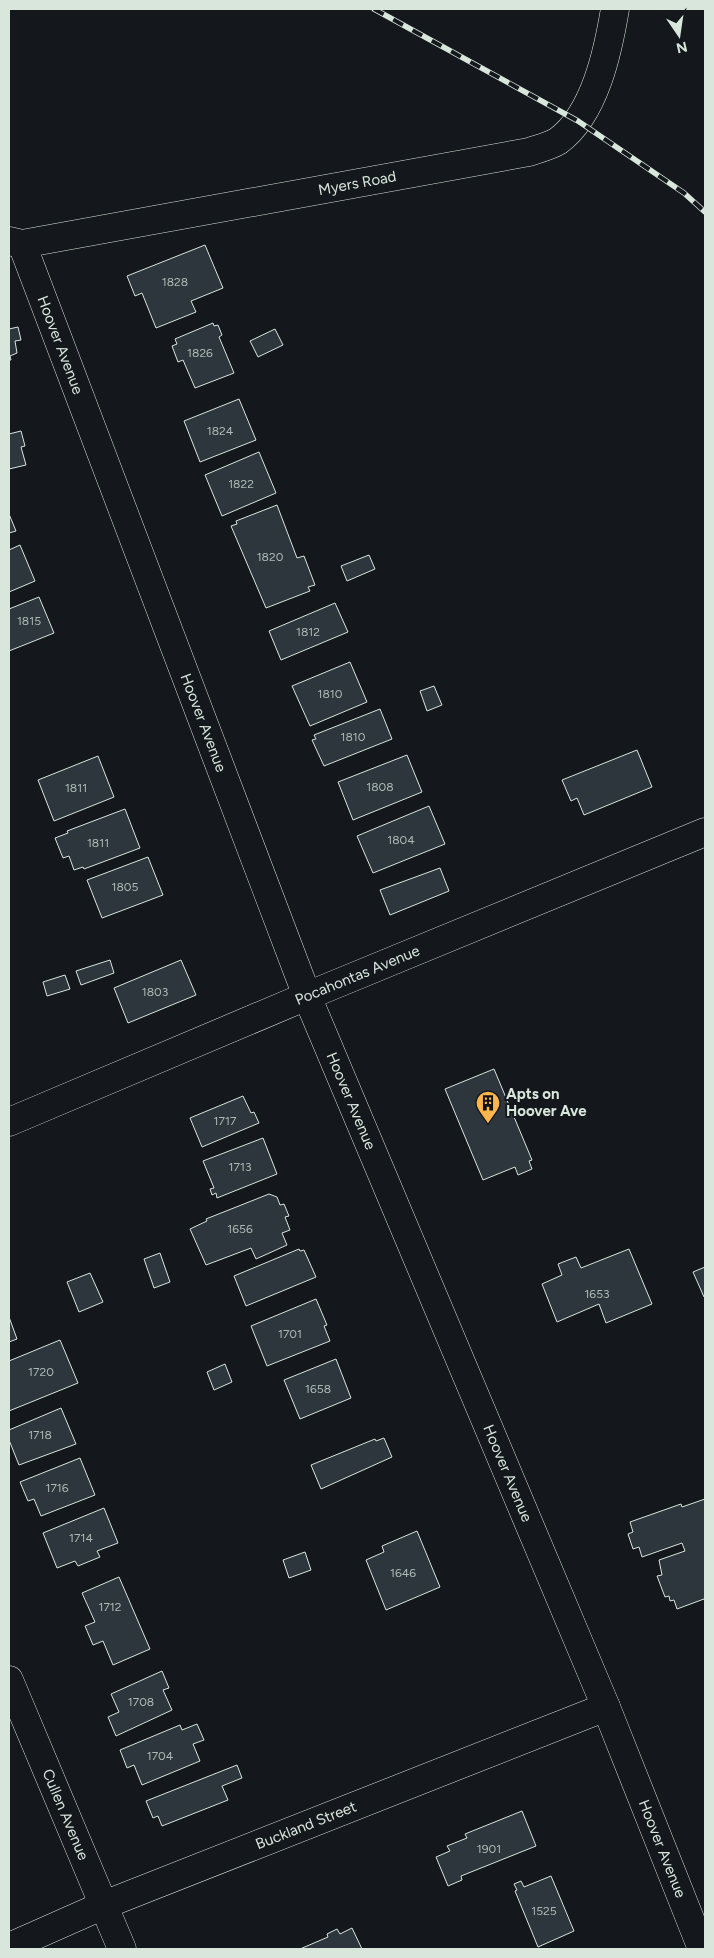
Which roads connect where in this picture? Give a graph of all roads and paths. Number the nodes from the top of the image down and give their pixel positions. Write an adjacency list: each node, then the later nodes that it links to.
1 (615, 9): 2 (street, Myers Road)
2 (15, 242): 4 (street, Hoover Avenue)
3 (705, 832): 4 (street, Pocahontas Avenue)
4 (307, 996): 5 (street, Pocahontas Avenue); 7 (street, Hoover Avenue)
5 (9, 1122)
6 (9, 1680): 8 (street, Cullen Avenue)
7 (606, 1707): 8 (street, Buckland Street); 11 (street, Hoover Avenue)
8 (104, 1905): 9 (street, Buckland Street); 10 (street, Cullen Avenue)
9 (9, 1947)
10 (122, 1949)
11 (702, 1949)

